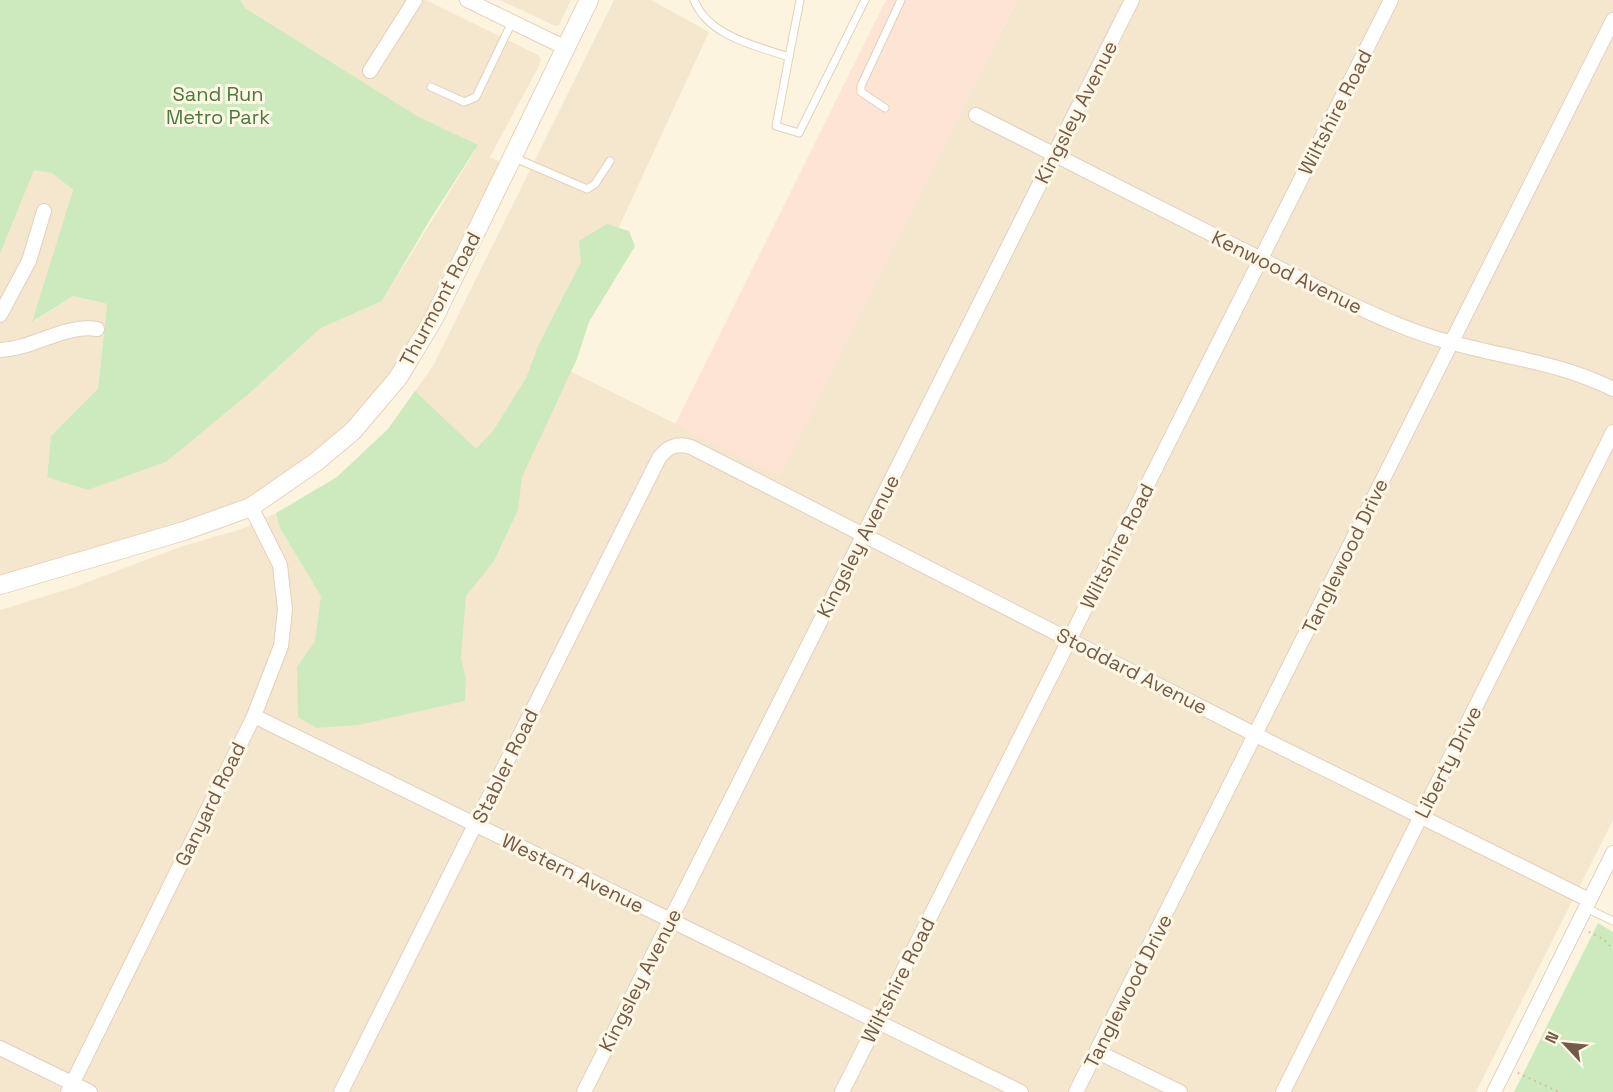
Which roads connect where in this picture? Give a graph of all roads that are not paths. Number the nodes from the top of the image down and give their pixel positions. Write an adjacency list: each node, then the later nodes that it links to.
1 (415, 0): 14 (street)
2 (467, 0): 11 (street)
3 (589, 0): 12 (street, Thurmont Road)
4 (694, 0): 13 (lane)
5 (800, 0): 13 (lane)
6 (865, 0): 13 (lane)
7 (901, 0): 16 (lane)
8 (1132, 0): 18 (street, Kingsley Avenue)
9 (1391, 0): 22 (street, Wiltshire Road)
10 (1613, 20): 25 (street, Tanglewood Drive)
11 (512, 22): 12 (street); 15 (lane)
12 (566, 48): 19 (street, Thurmont Road)
13 (789, 57)
14 (370, 71)
15 (431, 87)
16 (885, 108)
17 (976, 115): 18 (street, Kenwood Avenue)
18 (1054, 155): 22 (street, Kenwood Avenue); 31 (street, Kingsley Avenue)
19 (512, 157): 20 (lane); 30 (street, Thurmont Road)
20 (610, 160)
21 (45, 212): 23 (street)
22 (1261, 259): 25 (street, Kenwood Avenue); 33 (street, Wiltshire Road)
23 (0, 315)
24 (97, 329): 26 (street)
25 (1451, 343): 27 (street, Kenwood Avenue); 35 (street, Tanglewood Drive)
26 (0, 350)
27 (1613, 389)
28 (1613, 432): 36 (street, Liberty Drive)
29 (675, 446): 31 (street, Stoddard Avenue); 37 (street, Stabler Road)
30 (251, 507): 32 (street, Thurmont Road); 34 (street, Ganyard Road)
31 (864, 535): 33 (street, Stoddard Avenue); 40 (street, Kingsley Avenue)
32 (0, 585)
33 (1070, 640): 35 (street, Stoddard Avenue); 42 (street, Wiltshire Road)
34 (254, 716): 37 (street, Western Avenue); 45 (street, Ganyard Road)
35 (1256, 735): 36 (street, Stoddard Avenue); 44 (street, Tanglewood Drive)
36 (1421, 816): 39 (street, Stoddard Avenue); 53 (street, Liberty Drive)
37 (476, 827): 40 (street, Western Avenue); 47 (street, Stabler Road)
38 (1613, 853): 39 (street)
39 (1587, 904): 41 (lane); 54 (street)
40 (670, 920): 42 (street, Western Avenue); 48 (street, Kingsley Avenue)
41 (1613, 921)
42 (878, 1021): 49 (street, Wiltshire Road); 50 (street, Western Avenue)
43 (0, 1048): 45 (street)
44 (1098, 1052): 51 (street, Tanglewood Drive); 52 (street)
45 (70, 1088): 46 (street)
46 (90, 1092)
47 (341, 1092)
48 (584, 1092)
49 (842, 1092)
50 (1021, 1092)
51 (1076, 1092)
52 (1180, 1092)
53 (1282, 1092)
54 (1494, 1092)

